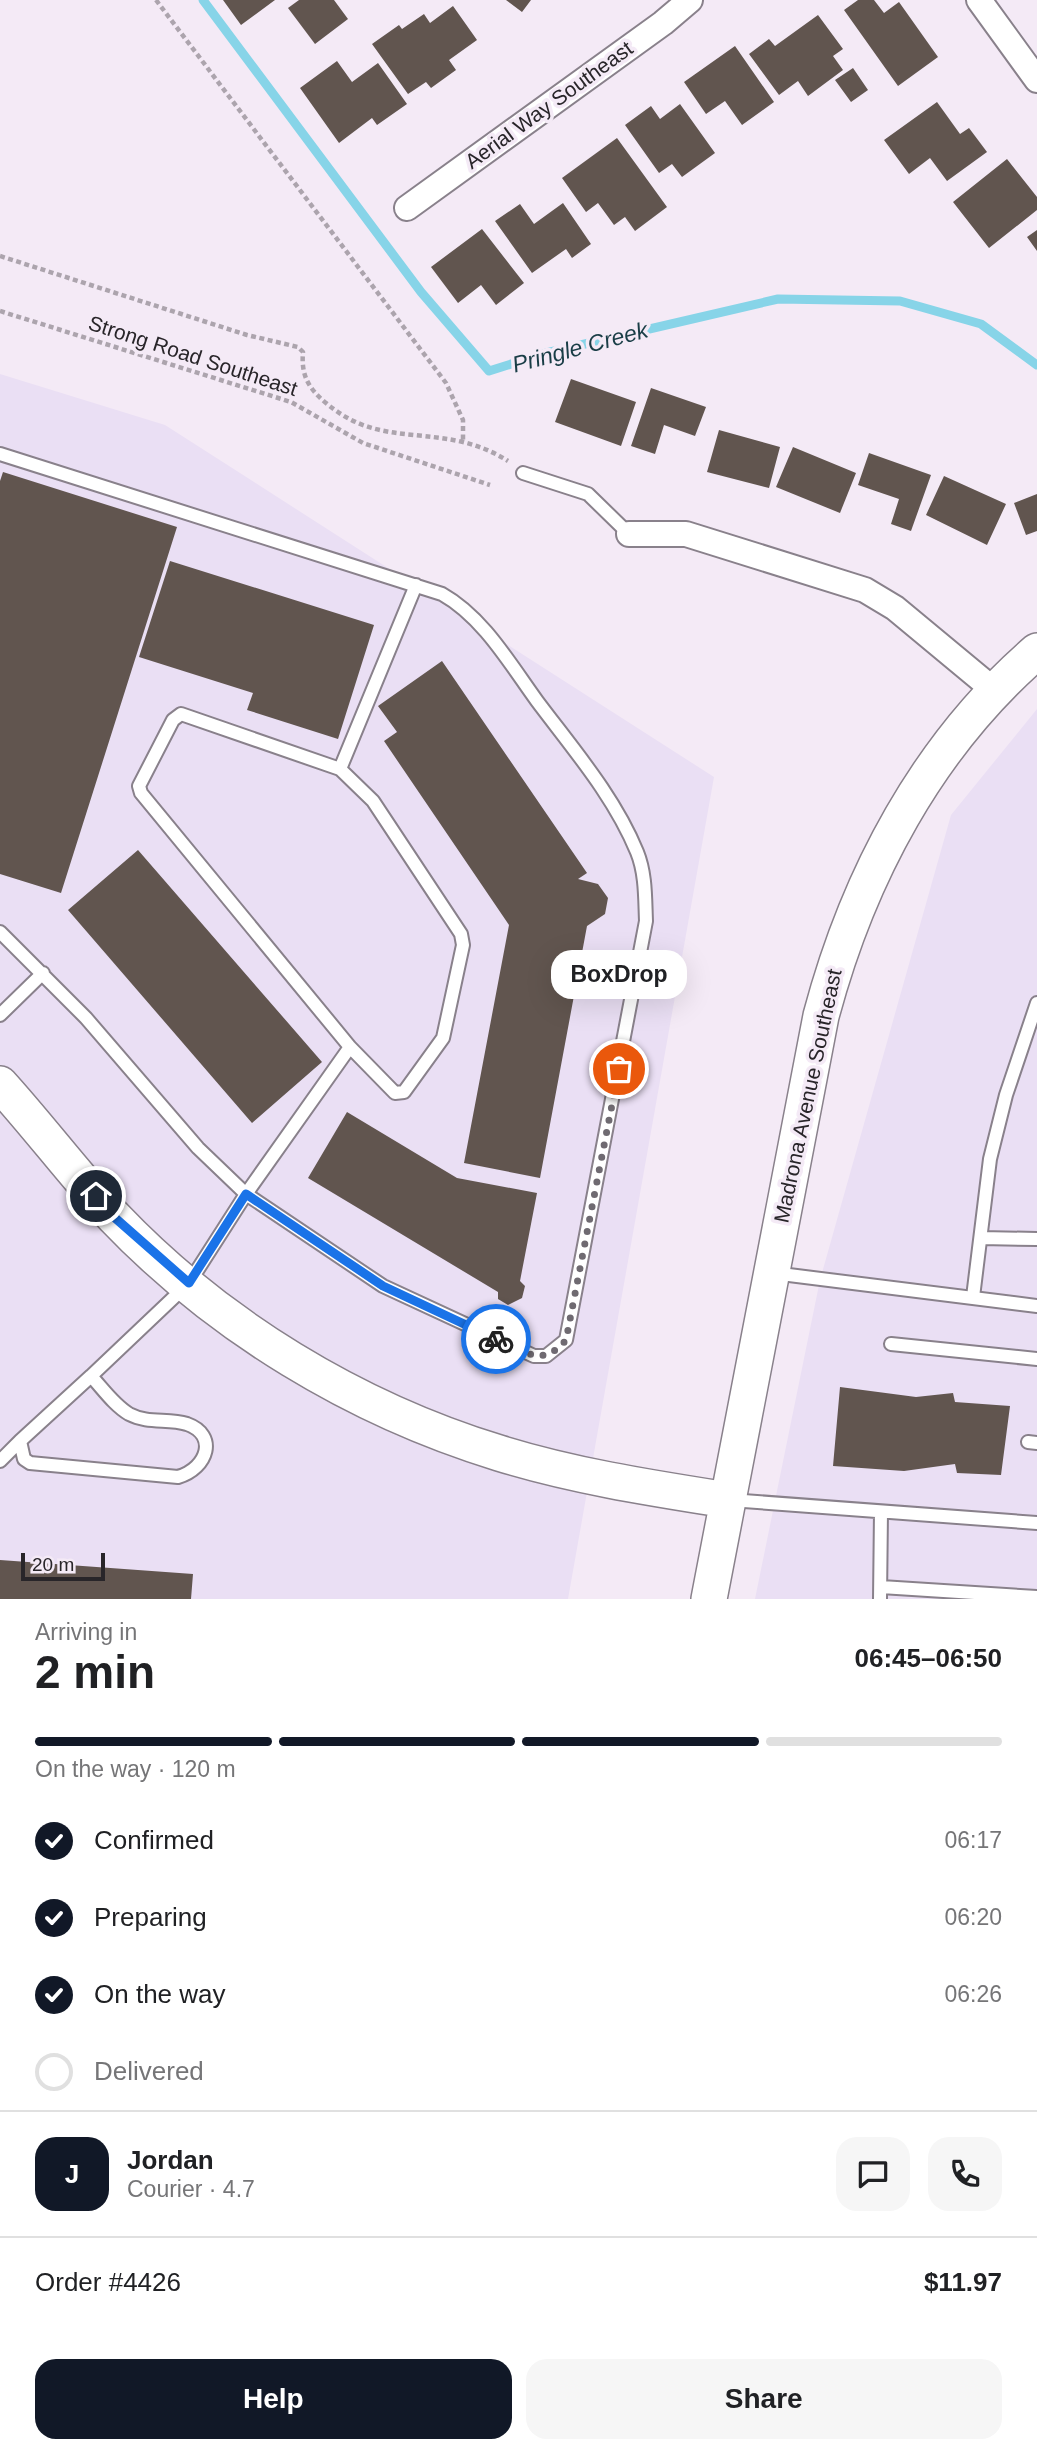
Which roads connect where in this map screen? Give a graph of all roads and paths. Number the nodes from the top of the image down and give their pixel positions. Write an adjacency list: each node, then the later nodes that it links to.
1 (156, 0): 8 (path)
2 (690, 0): 5 (street, Aerial Way Southeast)
3 (979, 0): 4 (street)
4 (1037, 80)
5 (407, 208)
6 (0, 256): 8 (path)
7 (0, 311): 11 (path, Strong Road Southeast)
8 (463, 442): 10 (path)
9 (0, 454): 13 (lane)
10 (523, 473): 12 (lane)
11 (490, 485)
12 (629, 534): 15 (street)
13 (416, 585): 16 (lane); 23 (lane)
14 (1037, 651): 15 (main road, Madrona Avenue Southeast)
15 (995, 691): 26 (main road, Madrona Avenue Southeast)
16 (340, 769): 21 (lane); 21 (lane)
17 (0, 932): 18 (lane)
18 (43, 973): 20 (lane); 23 (lane)
19 (1037, 1003): 24 (lane)
20 (0, 1015)
21 (350, 1047): 23 (lane)
22 (0, 1084): 27 (main road)
23 (246, 1194): 27 (lane)
24 (981, 1238): 25 (lane); 28 (lane)
25 (1037, 1239)
26 (771, 1273): 28 (lane); 35 (main road, Madrona Avenue Southeast)
27 (189, 1283): 32 (lane); 35 (main road)
28 (972, 1297): 29 (lane)
29 (1037, 1306)
30 (891, 1344): 31 (lane)
31 (1037, 1359)
32 (91, 1376): 33 (lane); 33 (lane)
33 (20, 1441): 34 (lane)
34 (0, 1461)
35 (727, 1500): 36 (lane); 40 (main road, Madrona Avenue Southeast)
36 (881, 1511): 37 (lane); 38 (lane)
37 (1037, 1523)
38 (880, 1593): 39 (lane)
39 (1037, 1597)
40 (709, 1599)

